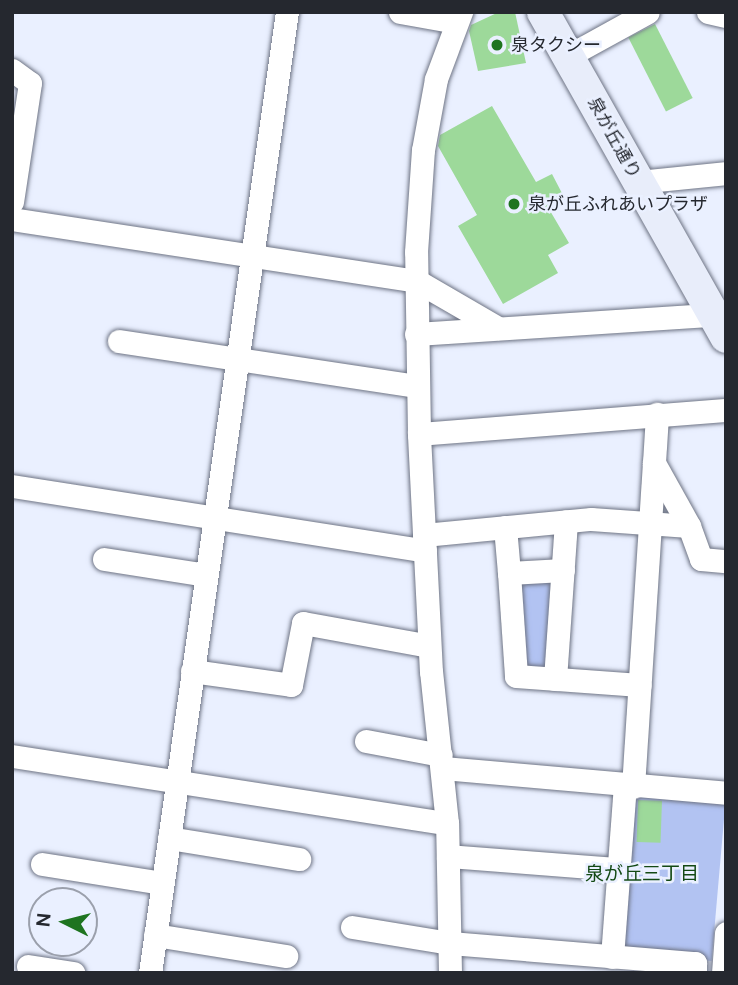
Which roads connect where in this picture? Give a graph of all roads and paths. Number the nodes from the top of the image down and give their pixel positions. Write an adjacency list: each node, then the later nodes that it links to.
1 (287, 12): 14 (street)
2 (400, 12): 7 (street)
3 (544, 12): 8 (street, 泉が丘通り)
4 (648, 12): 8 (street)
5 (708, 12): 6 (street)
6 (726, 16)
7 (458, 17): 15 (street)
8 (568, 56): 11 (street, 泉が丘通り)
9 (12, 70): 12 (street)
10 (726, 173): 11 (street)
11 (638, 182): 16 (street, 泉が丘通り)
12 (12, 202)
13 (12, 219): 14 (street)
14 (251, 254): 15 (street); 20 (street)
15 (417, 282): 17 (street); 18 (street)
16 (719, 326): 17 (street)
17 (498, 328): 18 (street)
18 (416, 334): 21 (street)
19 (119, 341): 20 (street)
20 (236, 359): 21 (street); 27 (street)
21 (418, 386): 24 (street)
22 (726, 410): 23 (street)
23 (657, 414): 24 (street); 25 (street)
24 (419, 435): 32 (street)
25 (654, 463): 29 (street); 30 (street)
26 (12, 486): 27 (street)
27 (214, 518): 32 (street); 37 (street)
28 (566, 522): 29 (street); 31 (street); 35 (street)
29 (651, 522): 30 (street); 41 (street)
30 (689, 526): 34 (street)
31 (505, 527): 32 (street); 36 (street)
32 (425, 543): 38 (street)
33 (104, 559): 37 (street)
34 (726, 561)
35 (563, 569): 36 (street); 40 (street)
36 (509, 573): 40 (street)
37 (206, 575): 39 (street)
38 (429, 646): 39 (street); 44 (street)
39 (192, 671): 45 (street)
40 (555, 679): 41 (street)
41 (640, 685): 46 (street)
42 (366, 741): 44 (street)
43 (12, 756): 45 (street)
44 (442, 761): 46 (street); 48 (street)
45 (177, 781): 48 (street); 49 (street)
46 (629, 786): 47 (street); 53 (street)
47 (726, 793)
48 (447, 823): 50 (street)
49 (169, 838): 51 (street); 54 (street)
50 (447, 856): 53 (street); 58 (street)
51 (299, 859)
52 (42, 864): 54 (street)
53 (618, 869): 60 (street)
54 (162, 883): 57 (street)
55 (352, 927): 58 (street)
56 (726, 933): 66 (street)
57 (155, 935): 59 (street); 63 (street)
58 (450, 943): 60 (street); 64 (street)
59 (286, 956)
60 (612, 957): 65 (street)
61 (29, 966): 62 (street)
62 (73, 973)
63 (149, 973)
64 (450, 973)
65 (695, 973)
66 (723, 973)

